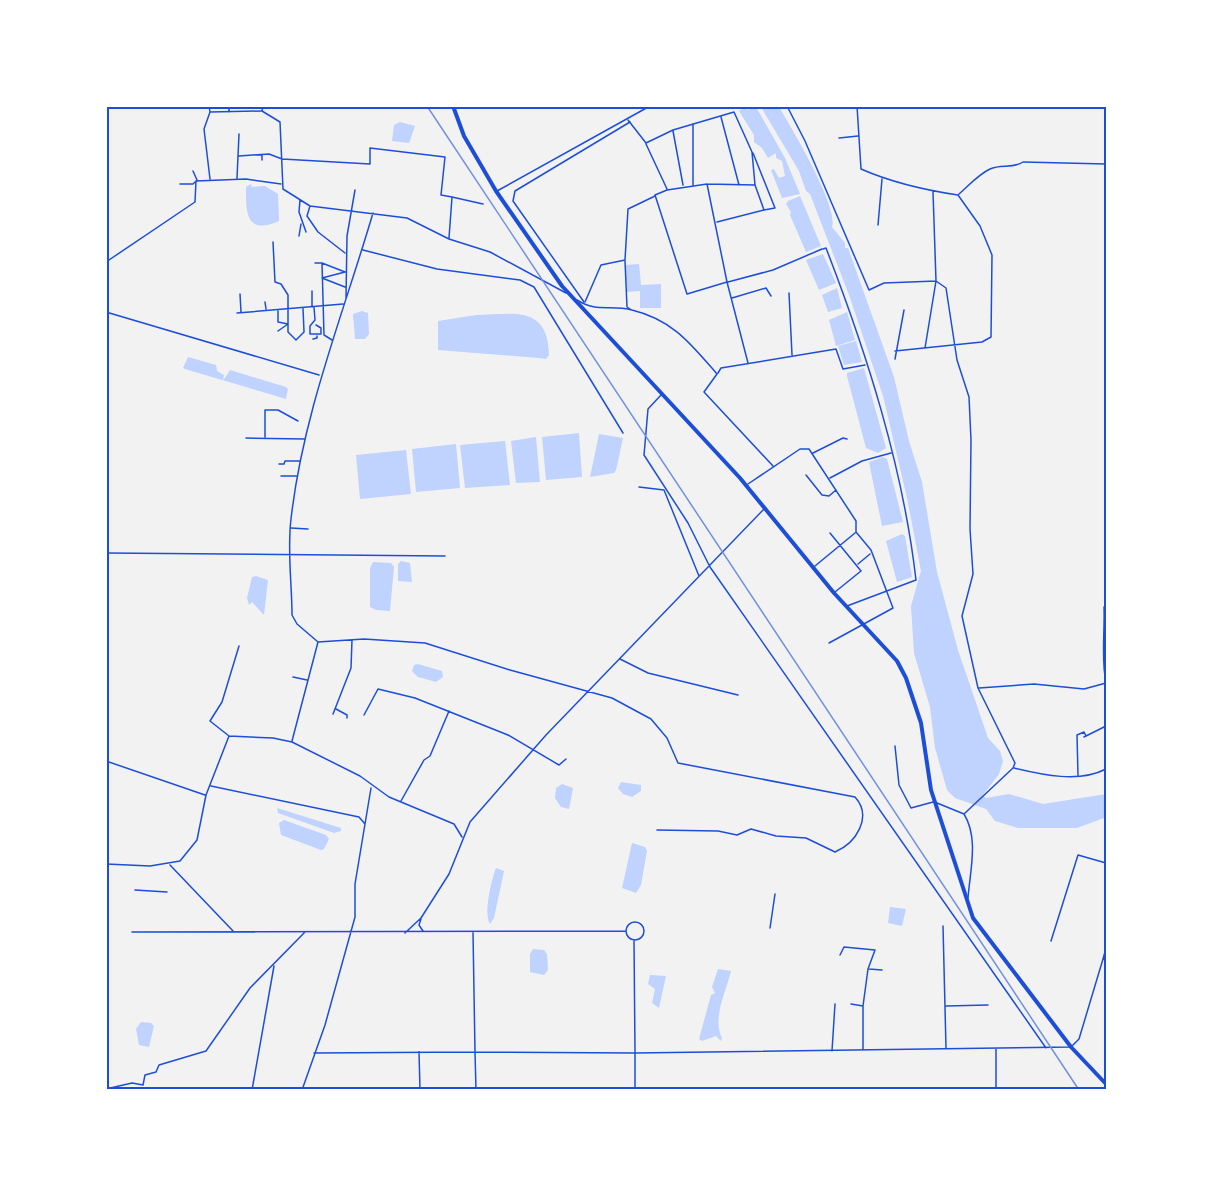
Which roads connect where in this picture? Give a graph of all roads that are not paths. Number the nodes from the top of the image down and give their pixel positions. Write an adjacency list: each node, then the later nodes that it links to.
1 (209, 106): 9 (street)
2 (229, 106): 10 (street)
3 (263, 106): 8 (street)
4 (453, 106): 42 (highway)
5 (650, 106): 12 (street)
6 (787, 106): 70 (street)
7 (857, 106): 17 (street)
8 (262, 111): 10 (street); 25 (street)
9 (210, 112): 10 (street); 31 (street)
10 (229, 112)
11 (720, 116): 14 (street); 21 (street); 36 (street)
12 (628, 120): 13 (street); 42 (street)
13 (630, 123): 19 (street); 64 (street)
14 (693, 124): 15 (street); 38 (street)
15 (673, 130): 19 (street); 39 (street)
16 (239, 135): 24 (street)
17 (859, 136): 18 (street); 29 (street)
18 (838, 138)
19 (646, 143): 41 (street)
20 (269, 148): 23 (street)
21 (752, 152): 37 (street); 51 (street)
22 (262, 154): 23 (street); 24 (street); 26 (street)
23 (269, 154): 25 (street)
24 (239, 156): 30 (street)
25 (282, 159): 34 (street); 46 (street)
26 (262, 160)
27 (1107, 164): 45 (street)
28 (194, 171): 32 (street)
29 (882, 178): 43 (street); 57 (street)
30 (237, 179): 31 (street); 34 (street)
31 (210, 180): 32 (street)
32 (196, 181): 33 (street); 65 (street)
33 (180, 184)
34 (281, 184): 47 (street)
35 (707, 184): 36 (street); 38 (street); 55 (street)
36 (739, 185): 37 (street)
37 (755, 185): 51 (street)
38 (693, 186): 39 (street)
39 (683, 187): 41 (street)
40 (355, 190): 50 (street)
41 (667, 190): 44 (street)
42 (496, 191): 76 (highway)
43 (933, 192): 45 (street); 70 (street)
44 (656, 195): 64 (street); 71 (street)
45 (958, 195): 101 (street)
46 (452, 197): 48 (street); 60 (street)
47 (300, 199): 49 (street); 58 (street)
48 (483, 204)
49 (310, 206): 50 (street); 53 (street)
50 (351, 210): 52 (street); 63 (street)
51 (764, 210): 55 (street)
52 (373, 213): 60 (street); 62 (street)
53 (307, 216): 54 (street); 63 (street)
54 (304, 220)
55 (716, 222): 71 (street)
56 (301, 224): 59 (street)
57 (878, 225)
58 (306, 232)
59 (299, 236)
60 (449, 239): 76 (street)
61 (273, 242): 85 (street)
62 (363, 249): 79 (street); 112 (street)
63 (346, 253): 68 (street)
64 (625, 260): 86 (street)
65 (106, 262)
66 (315, 263): 67 (street)
67 (322, 263): 68 (street); 69 (street)
68 (345, 272): 69 (street); 72 (street)
69 (322, 278): 72 (street); 82 (street)
70 (936, 281): 101 (street); 102 (street)
71 (727, 282): 78 (street); 107 (street)
72 (346, 287): 79 (street)
73 (312, 291): 83 (street)
74 (789, 293): 104 (street)
75 (240, 294): 92 (street)
76 (568, 294): 86 (street); 110 (highway)
77 (771, 296): 78 (street)
78 (731, 298): 106 (street)
79 (346, 299): 81 (street)
80 (265, 302): 87 (street)
81 (344, 304): 82 (street); 100 (street)
82 (323, 305): 83 (street); 100 (street)
83 (313, 306): 84 (street); 97 (street)
84 (303, 308): 85 (street); 96 (street)
85 (288, 309): 88 (street); 93 (street)
86 (631, 309): 108 (street)
87 (266, 310): 88 (street); 92 (street)
88 (278, 310): 93 (street)
89 (904, 310): 103 (street)
90 (106, 312): 109 (street)
91 (237, 313): 92 (street)
92 (242, 313)
93 (288, 324): 95 (street); 96 (street)
94 (316, 326): 98 (street)
95 (278, 331)
96 (303, 334): 97 (street)
97 (310, 334): 98 (street)
98 (317, 335): 99 (street)
99 (313, 339)
100 (333, 340): 109 (street)
101 (954, 344): 102 (street); 156 (street)
102 (925, 348): 103 (street)
103 (895, 351): 105 (street)
104 (792, 356): 106 (street); 107 (street)
105 (895, 359)
106 (748, 364): 108 (street)
107 (867, 364): 118 (street)
108 (717, 374): 121 (street)
109 (320, 375): 116 (street)
110 (662, 392): 126 (highway); 140 (street)
111 (298, 421): 113 (street)
112 (623, 433)
113 (265, 437): 114 (street); 116 (street)
114 (246, 438)
115 (848, 439): 117 (street)
116 (305, 440): 119 (street)
117 (812, 453): 121 (street); 125 (street)
118 (891, 453): 125 (street); 143 (street)
119 (301, 461): 120 (street); 124 (street)
120 (279, 464)
121 (773, 466): 126 (street)
122 (806, 475): 128 (street)
123 (281, 476): 124 (street)
124 (298, 476): 130 (street)
125 (829, 478): 128 (street)
126 (746, 485): 129 (highway)
127 (639, 488): 142 (street)
128 (837, 490): 132 (street)
129 (764, 509): 140 (street); 141 (highway)
130 (290, 528): 131 (street); 137 (street)
131 (308, 529)
132 (856, 532): 134 (street); 136 (street)
133 (830, 533): 134 (street)
134 (841, 545): 139 (street); 141 (street)
135 (106, 553): 137 (street)
136 (871, 553): 139 (street); 143 (street)
137 (290, 554): 138 (street); 149 (street)
138 (445, 556)
139 (857, 565): 144 (street)
140 (710, 567): 142 (street); 216 (street)
141 (813, 568): 144 (highway)
142 (700, 576): 152 (street)
143 (887, 591): 145 (street); 147 (street)
144 (834, 593): 145 (highway)
145 (846, 607): 147 (highway)
146 (1104, 607): 155 (street)
147 (862, 626): 150 (street); 178 (highway)
148 (352, 639): 149 (street); 157 (street); 159 (street)
149 (318, 642): 154 (street)
150 (829, 643)
151 (239, 646): 165 (street)
152 (620, 659): 157 (street); 158 (street)
153 (293, 677): 154 (street)
154 (308, 680): 166 (street)
155 (1106, 683): 156 (street)
156 (978, 688): 171 (street)
157 (586, 692): 168 (street); 181 (street)
158 (738, 695)
159 (335, 709): 161 (street); 163 (street)
160 (449, 711): 162 (street); 168 (street); 177 (street)
161 (333, 714)
162 (364, 715)
163 (347, 718)
164 (1107, 726): 173 (street)
165 (229, 736): 166 (street); 174 (street)
166 (292, 742): 175 (street)
167 (895, 746): 178 (street)
168 (532, 751): 169 (street); 182 (street)
169 (566, 759)
170 (106, 761): 176 (street)
171 (1013, 768): 173 (street); 179 (street)
172 (1107, 769): 173 (street)
173 (1078, 776)
174 (210, 786): 176 (street); 180 (street)
175 (371, 786): 177 (street); 180 (street)
176 (206, 795): 185 (street)
177 (401, 802): 182 (street)
178 (934, 802): 179 (street); 189 (highway)
179 (964, 814): 189 (street)
180 (365, 824): 193 (street)
181 (657, 830)
182 (462, 838): 190 (street)
183 (1107, 863): 202 (street)
184 (106, 864): 185 (street)
185 (170, 864): 197 (street)
186 (135, 890): 187 (street)
187 (167, 892)
188 (775, 894): 192 (street)
189 (968, 905): 214 (highway)
190 (421, 918): 199 (street); 200 (street)
191 (943, 926): 213 (street)
192 (770, 928)
193 (350, 931): 198 (street); 200 (street); 222 (street)
194 (473, 931): 195 (street); 199 (street); 220 (street)
195 (626, 931): 201 (street); 201 (street)
196 (132, 932): 197 (street)
197 (235, 932): 198 (street)
198 (305, 932): 206 (street)
199 (424, 932): 200 (street)
200 (405, 933)
201 (634, 940): 223 (street)
202 (1051, 941)
203 (1107, 948): 205 (street)
204 (840, 955): 207 (street)
205 (1105, 959): 214 (street)
206 (274, 966): 225 (street); 228 (street)
207 (868, 969): 208 (street); 212 (street)
208 (882, 970)
209 (835, 1004): 221 (street)
210 (851, 1004): 212 (street)
211 (988, 1005): 213 (street)
212 (863, 1006): 218 (street)
213 (945, 1006): 217 (street)
214 (1071, 1047): 216 (street); 224 (highway)
215 (996, 1048): 216 (street); 217 (street); 233 (street)
216 (1046, 1048)
217 (946, 1050): 218 (street)
218 (863, 1051): 221 (street)
219 (418, 1052): 220 (street); 222 (street); 230 (street)
220 (475, 1052): 223 (street); 231 (street)
221 (832, 1052): 223 (street)
222 (314, 1053): 229 (street)
223 (635, 1053): 232 (street)
224 (1107, 1084)
225 (143, 1085): 226 (street); 227 (street)
226 (106, 1089)
227 (146, 1089)
228 (252, 1089)
229 (302, 1089)
230 (420, 1089)
231 (476, 1089)
232 (635, 1089)
233 (996, 1089)

